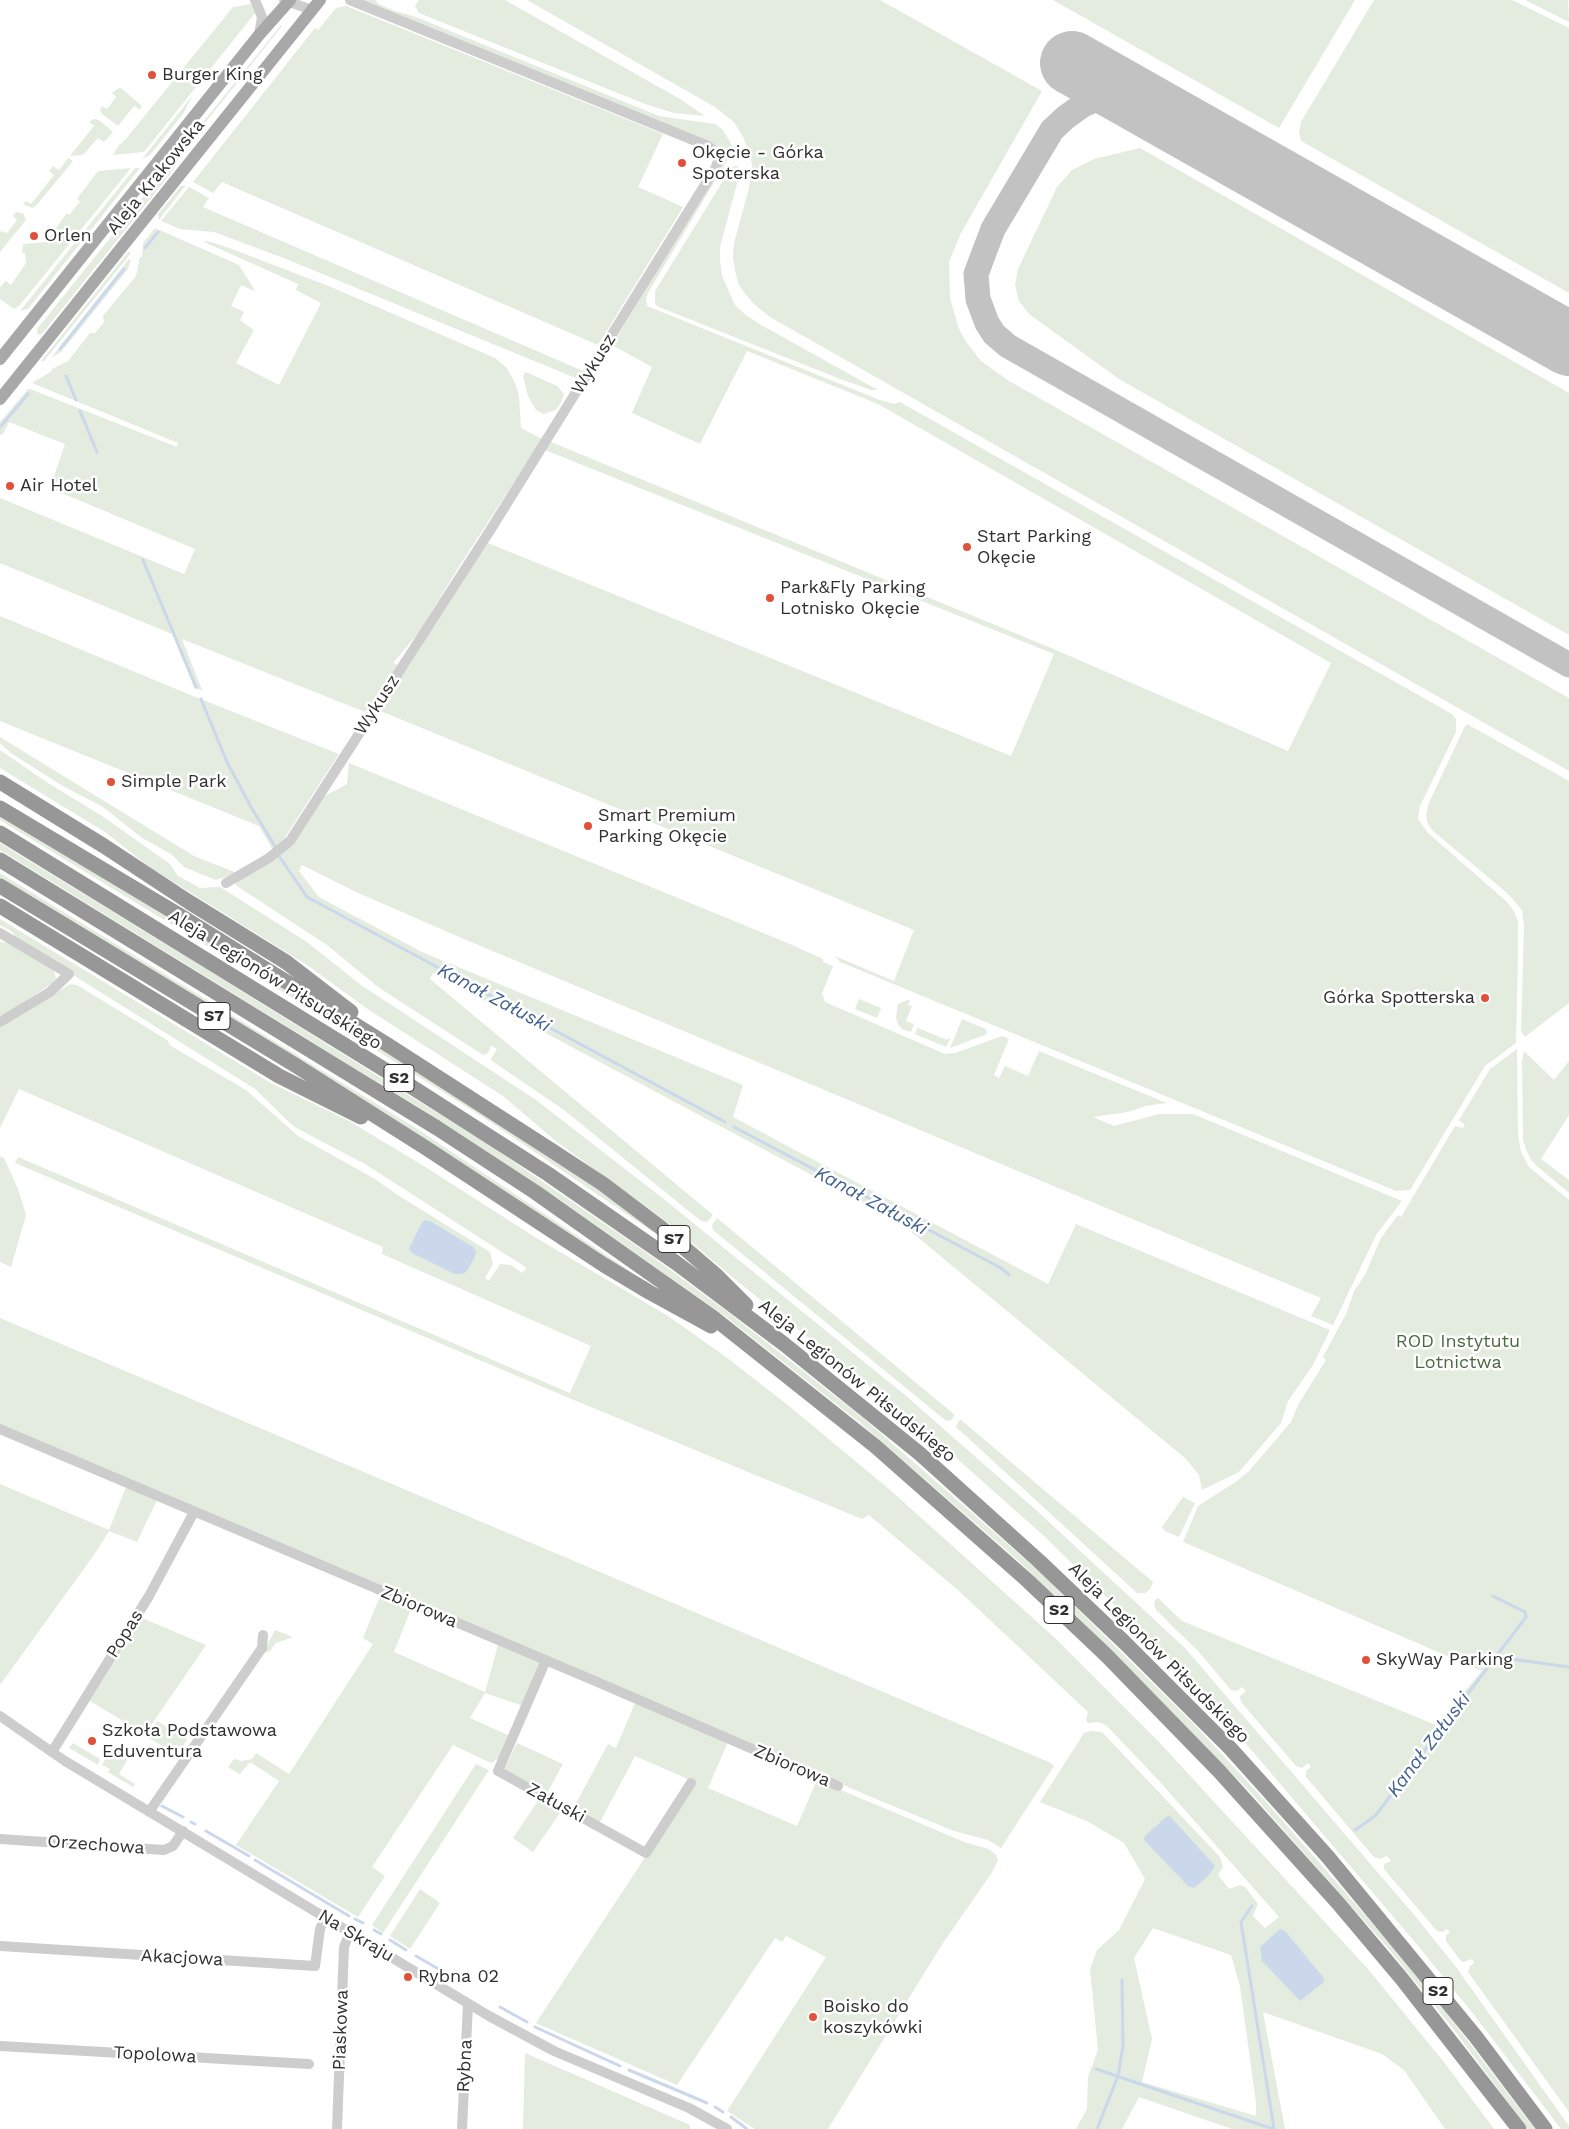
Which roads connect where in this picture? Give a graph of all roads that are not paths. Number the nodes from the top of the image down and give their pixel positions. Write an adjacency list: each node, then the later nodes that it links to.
1 (255, 0): 5 (street)
2 (291, 0): 4 (street); 5 (main road, Aleja Krakowska)
3 (350, 0): 12 (street, Wykusz)
4 (316, 5): 7 (main road, Aleja Krakowska)
5 (259, 35): 6 (main road, Aleja Krakowska)
6 (0, 359)
7 (0, 399)
8 (0, 782): 17 (highway)
9 (0, 808): 17 (highway, S7)
10 (0, 833): 19 (highway, Aleja Legionów Piłsudskiego / S2)
11 (0, 860): 20 (highway, S2)
12 (226, 883)
13 (0, 886): 18 (highway, S7)
14 (0, 906): 18 (highway)
15 (0, 933): 16 (street)
16 (0, 1022)
17 (388, 1044): 19 (highway, S7)
18 (426, 1148): 20 (highway, S7)
19 (784, 1344): 42 (highway, Aleja Legionów Piłsudskiego / S2)
20 (752, 1348): 41 (highway, S2)
21 (0, 1429): 22 (street, Zbiorowa)
22 (194, 1512): 24 (street, Zbiorowa); 26 (street, Popas)
23 (263, 1635): 29 (street)
24 (546, 1660): 27 (street, Załuski); 28 (street, Zbiorowa)
25 (0, 1716): 26 (street, Na Skraju)
26 (52, 1752): 29 (street, Na Skraju)
27 (692, 1783)
28 (838, 1786)
29 (150, 1812): 30 (street, Na Skraju)
30 (183, 1831): 31 (street, Orzechowa); 32 (street, Na Skraju)
31 (0, 1839)
32 (325, 1918): 33 (street, Na Skraju); 34 (street, Akacjowa)
33 (350, 1932): 35 (street, Na Skraju); 38 (street, Piaskowa)
34 (0, 1946)
35 (468, 2004): 39 (street, Rybna); 40 (street, Na Skraju)
36 (0, 2046): 37 (street, Topolowa)
37 (309, 2064)
38 (337, 2129)
39 (462, 2129)
40 (727, 2129)
41 (1518, 2129)
42 (1545, 2129)

